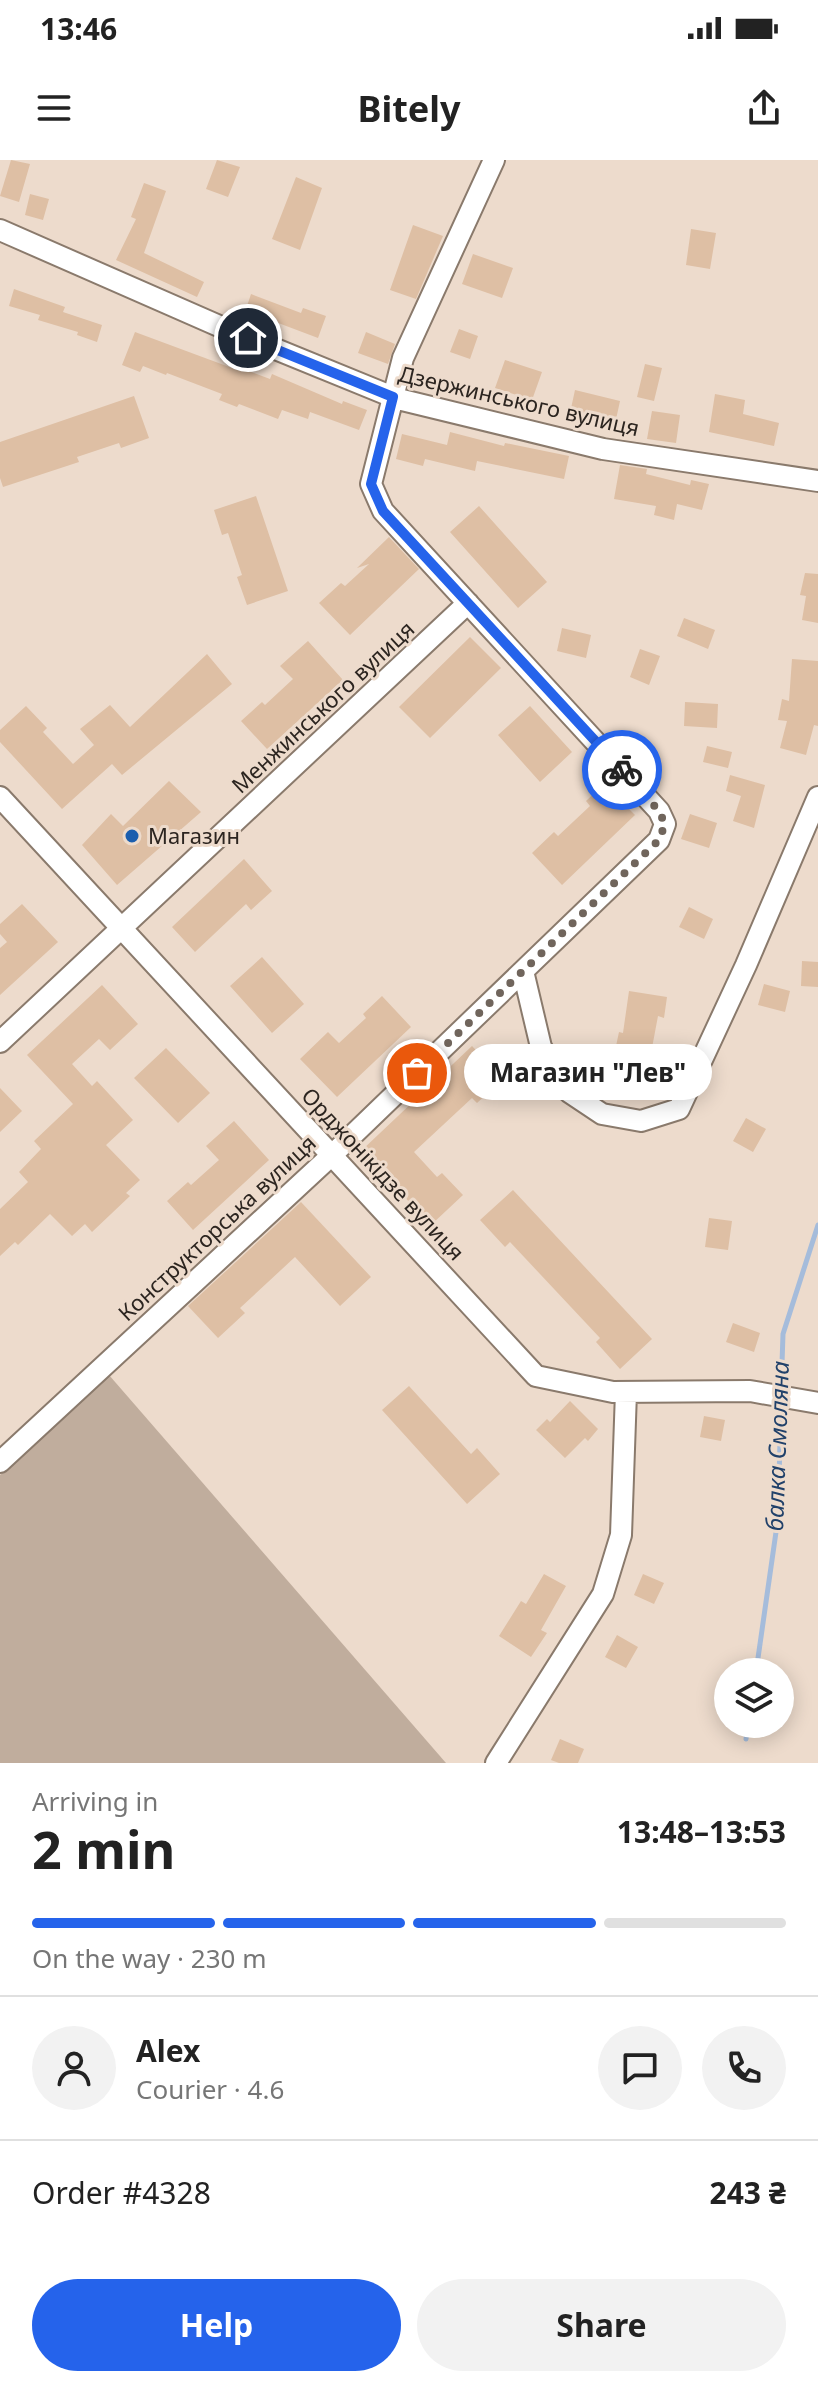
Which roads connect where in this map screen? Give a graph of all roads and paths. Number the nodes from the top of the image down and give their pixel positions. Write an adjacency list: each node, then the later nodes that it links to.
1 (494, 160): 3 (street)
2 (0, 230): 3 (street, Дзержинського вулиця)
3 (393, 397): 4 (street, Дзержинського вулиця); 5 (street)
4 (818, 481)
5 (468, 603): 8 (street, Менжинського вулиця); 9 (street, Конструкторська вулиця)
6 (0, 797): 8 (street, Орджонікідзе вулиця)
7 (818, 797): 9 (street)
8 (123, 928): 10 (street, Менжинського вулиця); 11 (street, Орджонікідзе вулиця)
9 (523, 971): 11 (street, Конструкторська вулиця)
10 (0, 1042)
11 (333, 1154): 12 (street, Орджонікідзе вулиця); 14 (street, Конструкторська вулиця)
12 (626, 1392): 13 (street, Орджонікідзе вулиця); 15 (street)
13 (810, 1402)
14 (0, 1462)
15 (496, 1763)

